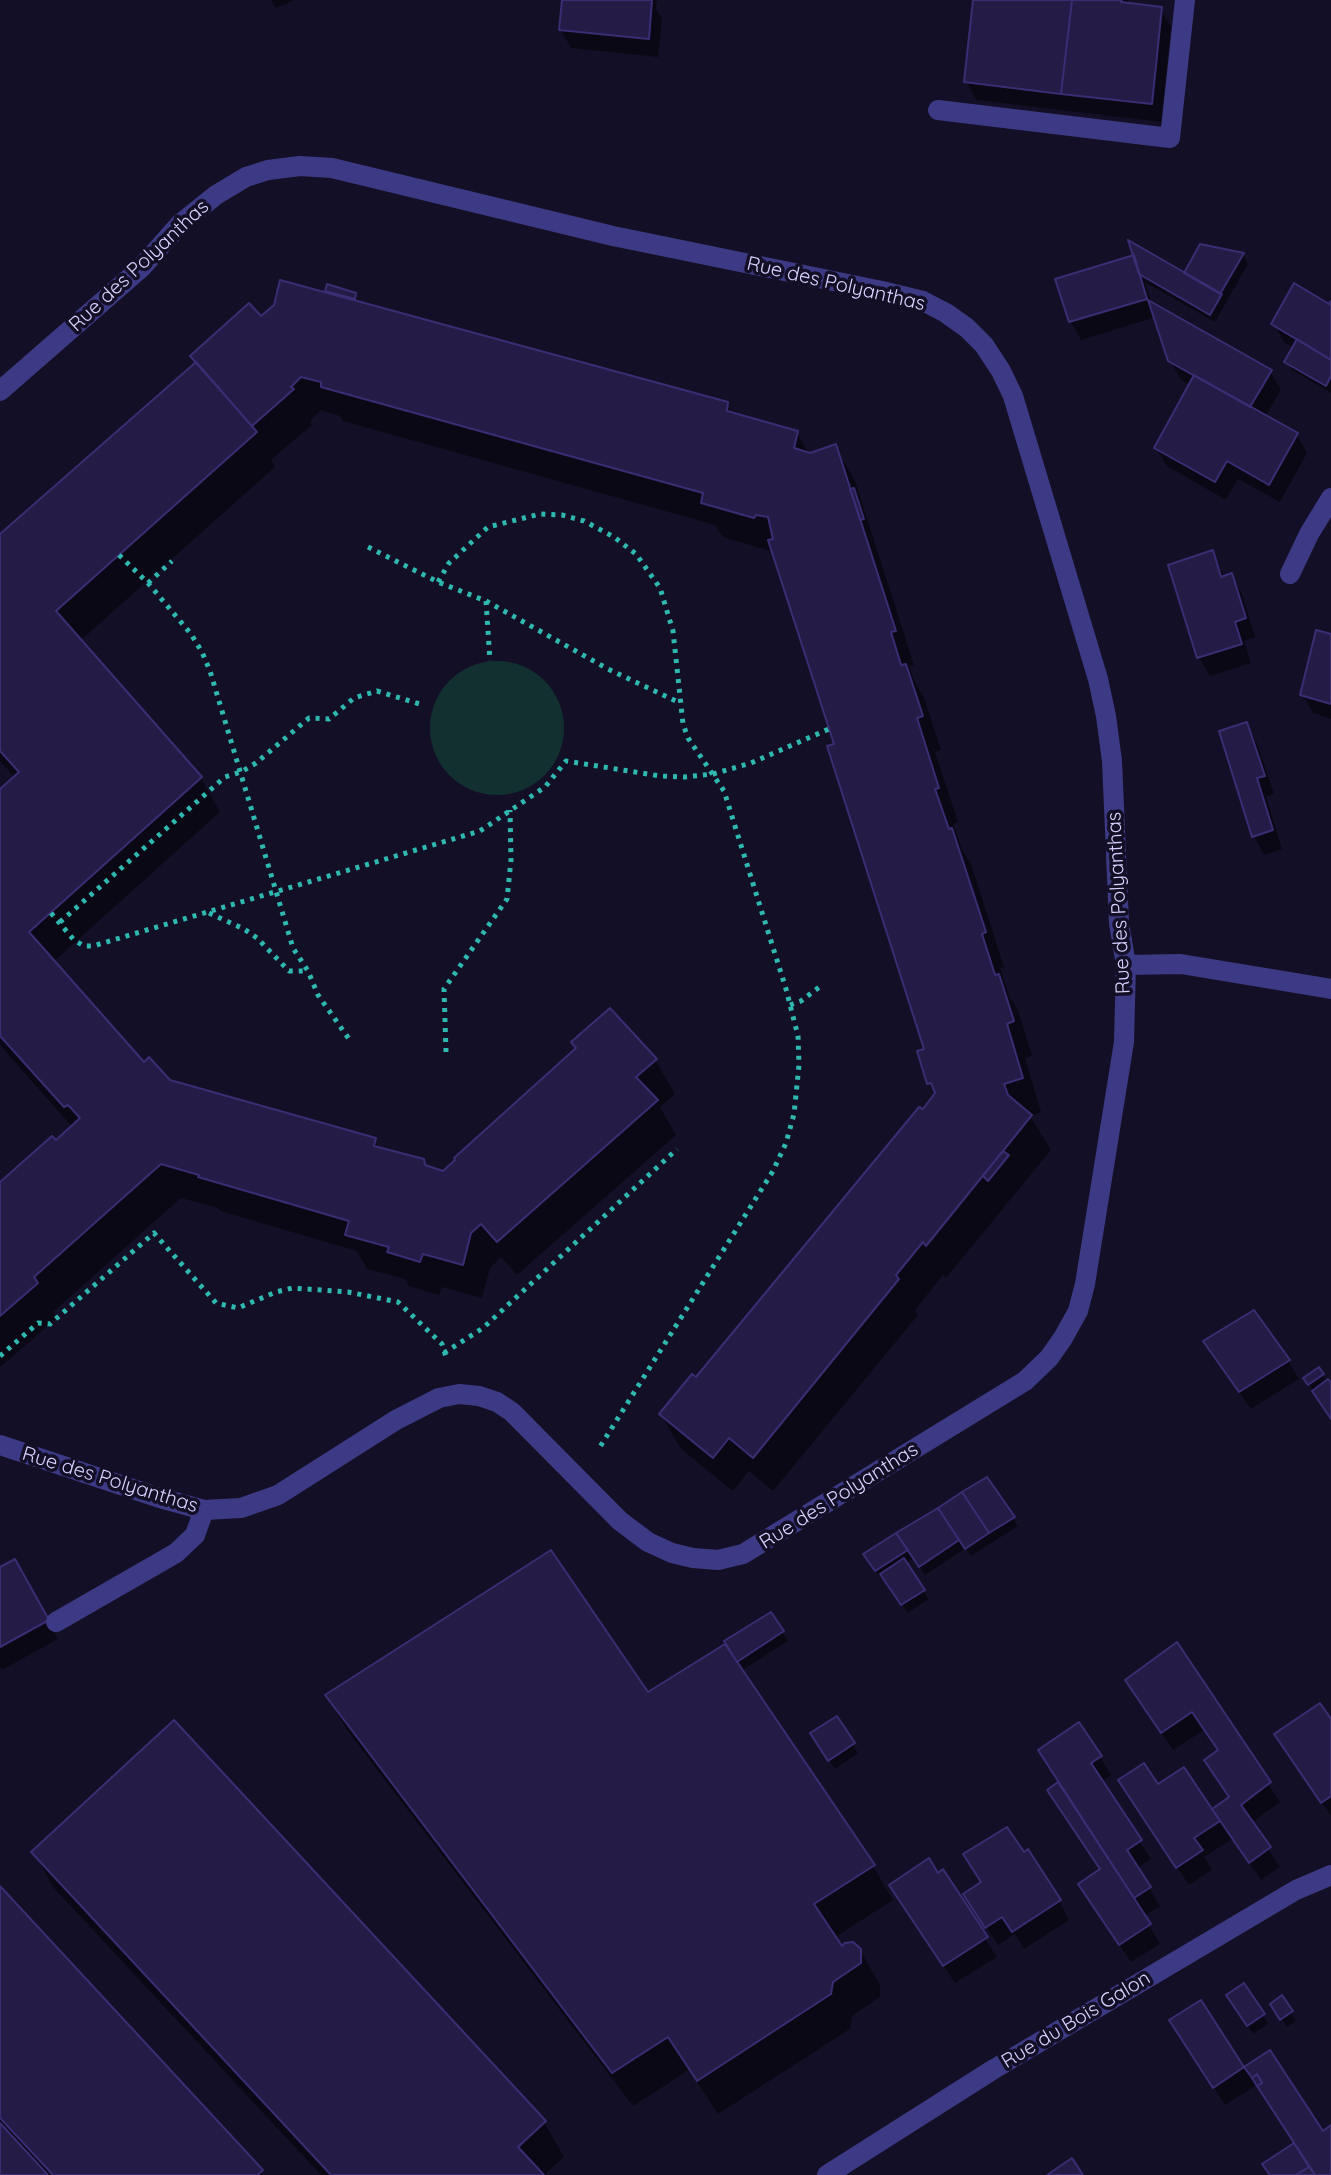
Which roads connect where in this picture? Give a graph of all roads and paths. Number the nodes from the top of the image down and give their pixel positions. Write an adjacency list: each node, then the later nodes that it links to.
1 (1185, 0): 2 (street)
2 (938, 110)
3 (0, 391): 23 (street, Rue des Polyanthas)
4 (1331, 498): 8 (street)
5 (368, 547): 9 (path)
6 (119, 555): 10 (path)
7 (172, 561): 10 (path)
8 (1290, 574)
9 (438, 582): 11 (path); 13 (path)
10 (148, 583): 16 (path)
11 (486, 601): 12 (path); 13 (path)
12 (490, 661)
13 (681, 703): 17 (path)
14 (423, 705): 16 (path)
15 (829, 729): 17 (path)
16 (241, 772): 19 (path); 22 (path)
17 (713, 774): 18 (path); 27 (path)
18 (510, 809): 19 (path); 29 (path)
19 (275, 891): 21 (path); 24 (path)
20 (51, 913): 22 (path)
21 (209, 913): 22 (path); 24 (path)
22 (60, 922)
23 (1126, 965): 26 (street); 35 (street, Rue des Polyanthas)
24 (308, 971): 28 (path)
25 (822, 985): 27 (path)
26 (1331, 989)
27 (790, 1005): 35 (path)
28 (349, 1039)
29 (446, 1052)
30 (677, 1149): 31 (path)
31 (444, 1353): 32 (path); 33 (path)
32 (0, 1356)
33 (459, 1394): 35 (street, Rue des Polyanthas); 36 (street, Rue des Polyanthas)
34 (0, 1445): 36 (street, Rue des Polyanthas)
35 (576, 1475)
36 (204, 1510): 37 (street)
37 (56, 1622)
38 (1331, 1875): 39 (street, Rue du Bois Galon)
39 (827, 2175)

